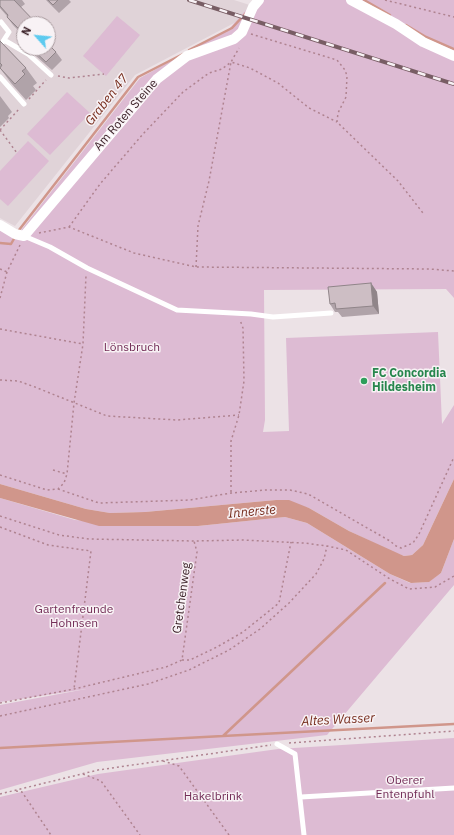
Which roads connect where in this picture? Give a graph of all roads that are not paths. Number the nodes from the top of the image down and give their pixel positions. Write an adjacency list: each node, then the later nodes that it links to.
1 (259, 0): 11 (street, Am Roten Steine)
2 (351, 0): 6 (street)
3 (1, 22): 4 (lane)
4 (4, 40): 5 (lane); 7 (lane)
5 (0, 46)
6 (454, 56)
7 (51, 74)
8 (0, 77): 9 (lane)
9 (24, 104)
10 (0, 225): 11 (street)
11 (24, 236): 12 (lane)
12 (331, 313)
13 (277, 744): 15 (lane)
14 (454, 788): 15 (lane)
15 (300, 797): 16 (lane)
16 (304, 835)

